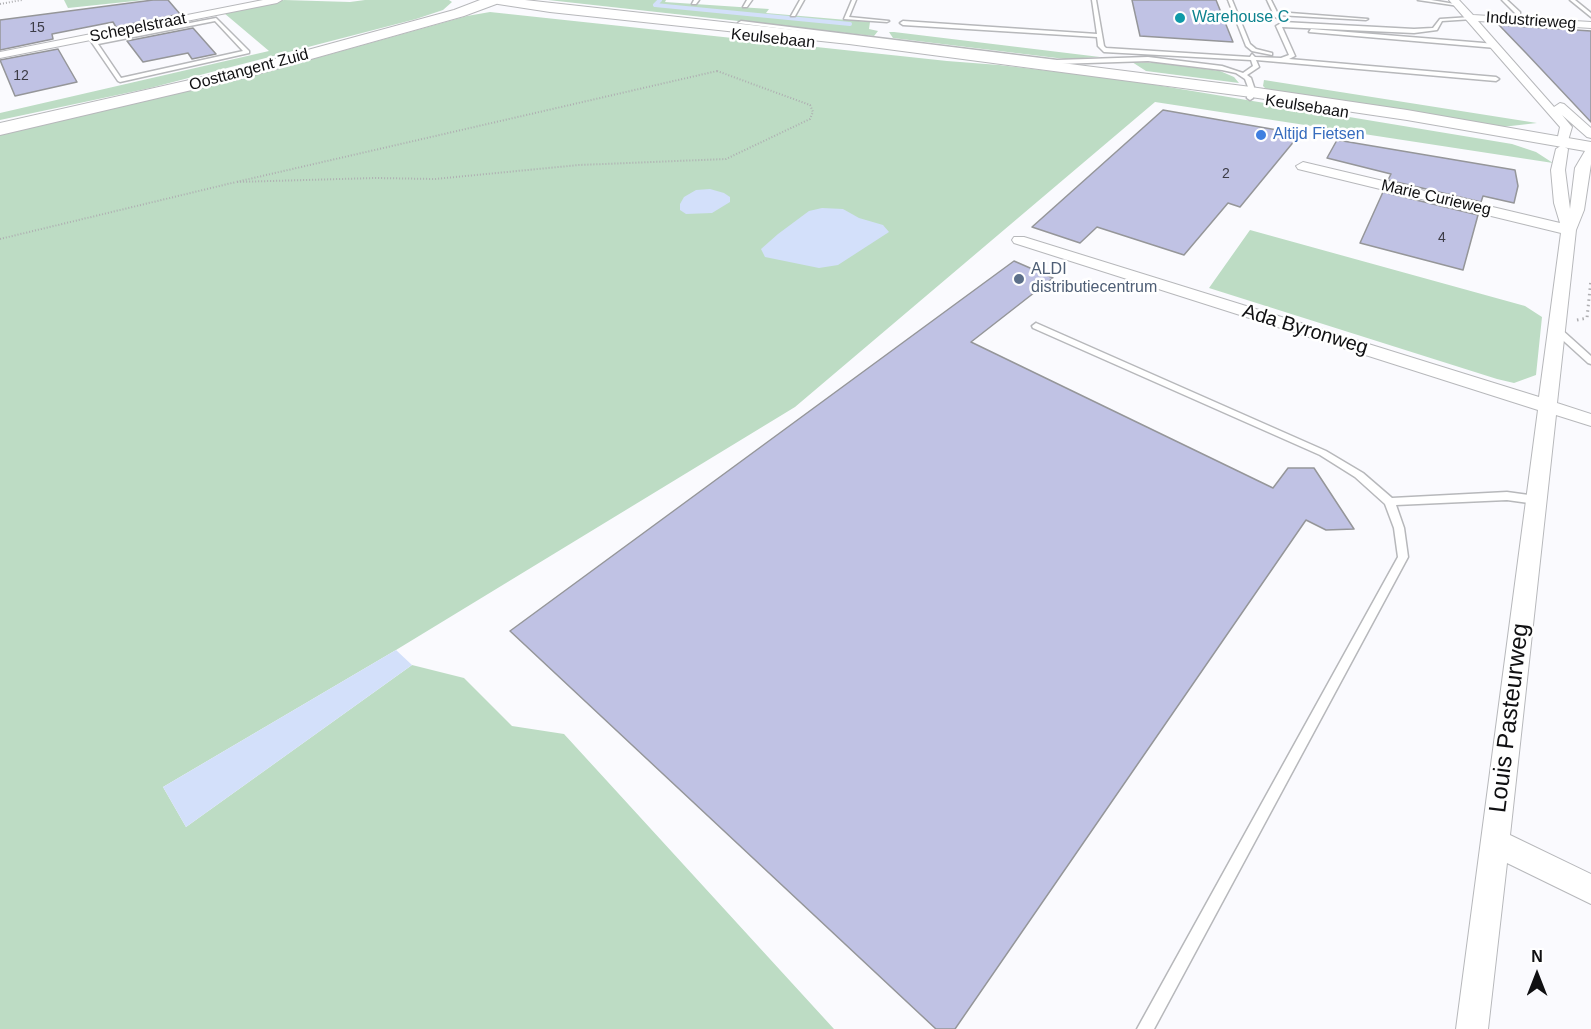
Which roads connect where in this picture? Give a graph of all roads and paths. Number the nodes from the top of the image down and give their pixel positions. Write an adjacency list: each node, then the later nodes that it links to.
1 (22, 0): 14 (path)
2 (277, 0): 31 (street, Schepelstraat)
3 (750, 0): 15 (lane)
4 (802, 0): 18 (lane)
5 (854, 0): 23 (lane)
6 (1094, 0): 29 (lane)
7 (1230, 0): 32 (lane)
8 (1269, 0): 16 (lane)
9 (1420, 0): 13 (lane)
10 (1504, 0): 17 (lane)
11 (1572, 0): 19 (lane)
12 (484, 2): 41 (main road, Keulsebaan); 42 (main road, Oosttangent Zuid); 43 (main road, Oosttangent Zuid)
13 (1456, 2): 20 (street)
14 (0, 3)
15 (745, 6)
16 (1275, 13): 21 (lane); 22 (lane)
17 (1518, 13)
18 (793, 15)
19 (1591, 16)
20 (1471, 18): 26 (street, Industrieweg); 28 (lane); 33 (street)
21 (1366, 19)
22 (1279, 20)
23 (887, 21)
24 (741, 23): 30 (lane)
25 (903, 23): 29 (lane)
26 (1591, 25)
27 (884, 31): 30 (lane)
28 (1281, 31): 33 (lane); 34 (lane)
29 (1099, 36): 36 (lane)
30 (880, 39): 38 (lane)
31 (94, 40): 31 (lane); 35 (street, Schepelstraat)
32 (1248, 45): 34 (lane); 36 (lane)
33 (1496, 46): 39 (street)
34 (1290, 51): 37 (lane)
35 (0, 54)
36 (1250, 57): 37 (lane); 38 (lane)
37 (1282, 60): 40 (lane)
38 (1244, 75): 41 (lane)
39 (1524, 78): 44 (street); 45 (street)
40 (1496, 79)
41 (1250, 95): 45 (main road, Keulsebaan)
42 (0, 122)
43 (0, 129)
44 (1591, 134)
45 (1563, 145): 46 (main road, Keulsebaan); 49 (street)
46 (1591, 151): 49 (street)
47 (1303, 166): 49 (street, Marie Curieweg)
48 (236, 182): 48 (path); 50 (path)
49 (1569, 230): 54 (street, Louis Pasteurweg)
50 (0, 239)
51 (1019, 240): 56 (street, Ada Byronweg)
52 (1591, 279): 54 (path)
53 (1036, 326): 59 (lane)
54 (1558, 327): 55 (lane); 56 (street, Louis Pasteurweg)
55 (1591, 361)
56 (1547, 406): 57 (street, Ada Byronweg); 58 (street, Louis Pasteurweg)
57 (1591, 420)
58 (1536, 500): 59 (lane); 60 (street, Louis Pasteurweg)
59 (1390, 502): 62 (lane)
60 (1495, 843): 61 (street); 63 (street, Louis Pasteurweg)
61 (1591, 889)
62 (1145, 1029)
63 (1472, 1029)

